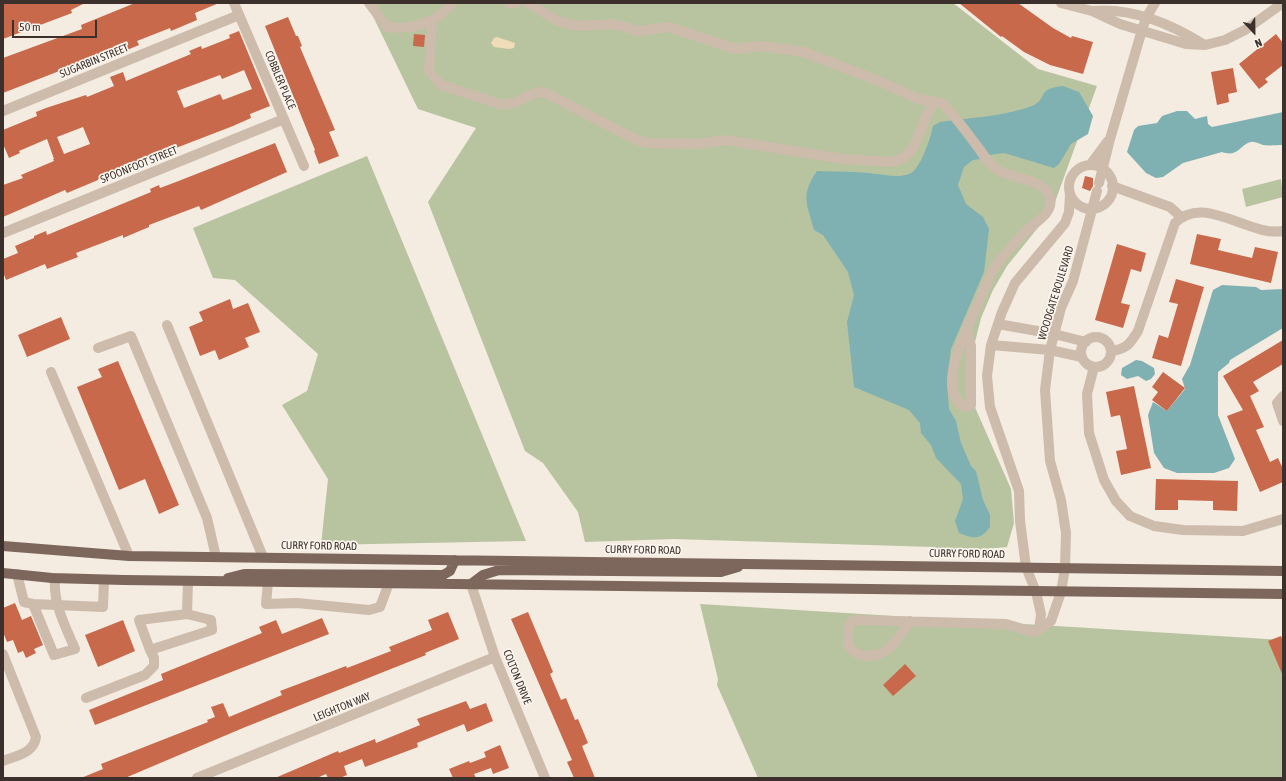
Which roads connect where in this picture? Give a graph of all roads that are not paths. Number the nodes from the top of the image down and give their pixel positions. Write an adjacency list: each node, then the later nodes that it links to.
1 (234, 3): 12 (street, COBBLER PLACE)
2 (369, 3): 14 (street)
3 (452, 3): 14 (street)
4 (509, 3): 5 (street)
5 (516, 3)
6 (528, 3): 17 (street)
7 (1061, 3): 11 (street)
8 (1144, 3): 13 (street, WOODGATE BOULEVARD)
9 (1155, 3): 13 (street, WOODGATE BOULEVARD)
10 (1282, 3): 16 (street)
11 (1092, 11): 13 (street); 15 (street)
12 (239, 15): 18 (street, SUGARBIN STREET); 19 (street, COBBLER PLACE)
13 (1146, 18): 15 (street, WOODGATE BOULEVARD); 16 (street)
14 (432, 22): 17 (street)
15 (1142, 30): 16 (street); 20 (street, WOODGATE BOULEVARD)
16 (1205, 45)
17 (935, 102): 32 (street)
18 (3, 111)
19 (284, 119): 22 (street, COBBLER PLACE); 29 (street, SPOONFOOT STREET)
20 (1110, 139): 21 (street, WOODGATE BOULEVARD); 23 (street, WOODGATE BOULEVARD)
21 (1090, 165): 23 (street); 25 (street, WOODGATE BOULEVARD)
22 (304, 166)
23 (1103, 169): 24 (street); 26 (street, WOODGATE BOULEVARD)
24 (1112, 186): 26 (street); 27 (street)
25 (1070, 194): 26 (street); 30 (street, WOODGATE BOULEVARD)
26 (1091, 208): 33 (street, WOODGATE BOULEVARD)
27 (1181, 217): 28 (street); 38 (street)
28 (1283, 231)
29 (3, 233)
30 (998, 324): 33 (street); 35 (street, WOODGATE BOULEVARD)
31 (167, 325): 48 (street)
32 (967, 328): 32 (street)
33 (1054, 334): 34 (street); 37 (street, WOODGATE BOULEVARD)
34 (1086, 342): 38 (street); 39 (street)
35 (991, 345): 37 (street); 51 (street, WOODGATE BOULEVARD)
36 (98, 348): 47 (street)
37 (1050, 350): 39 (street); 52 (street, WOODGATE BOULEVARD)
38 (1111, 351): 40 (street)
39 (1082, 357): 40 (street)
40 (1094, 367): 44 (street)
41 (51, 372): 46 (street)
42 (1283, 396): 43 (street)
43 (1283, 421)
44 (1283, 519)
45 (3, 546): 46 (main road, CURRY FORD ROAD)
46 (129, 556): 47 (main road, CURRY FORD ROAD)
47 (216, 557): 48 (main road, CURRY FORD ROAD)
48 (263, 557): 49 (main road, CURRY FORD ROAD)
49 (455, 560): 50 (main road, CURRY FORD ROAD); 59 (main road)
50 (748, 564): 51 (main road, CURRY FORD ROAD); 62 (main road)
51 (1026, 567): 52 (main road, CURRY FORD ROAD); 63 (street, WOODGATE BOULEVARD)
52 (1065, 568): 53 (main road, CURRY FORD ROAD); 64 (street, WOODGATE BOULEVARD)
53 (1283, 571)
54 (3, 573): 55 (main road)
55 (18, 574): 56 (main road); 66 (street)
56 (55, 578): 57 (main road); 67 (street)
57 (104, 580): 58 (main road); 67 (street)
58 (188, 581): 59 (main road); 68 (street)
59 (218, 581): 60 (main road)
60 (268, 582): 61 (main road); 61 (street)
61 (388, 583): 62 (main road)
62 (471, 584): 63 (main road); 73 (street, COLTON DRIVE)
63 (1036, 592): 64 (main road); 70 (street, WOODGATE BOULEVARD)
64 (1061, 592): 65 (main road); 70 (street, WOODGATE BOULEVARD)
65 (1282, 596)
66 (33, 604): 67 (street); 67 (street)
67 (56, 605)
68 (187, 614): 71 (street); 71 (street)
69 (910, 622): 69 (street); 70 (street)
70 (1039, 630)
71 (150, 650): 74 (street)
72 (3, 654): 75 (street)
73 (495, 657): 76 (street, LEIGHTON WAY); 77 (street, COLTON DRIVE)
74 (86, 698)
75 (4, 757)
76 (197, 778)
77 (545, 778)

